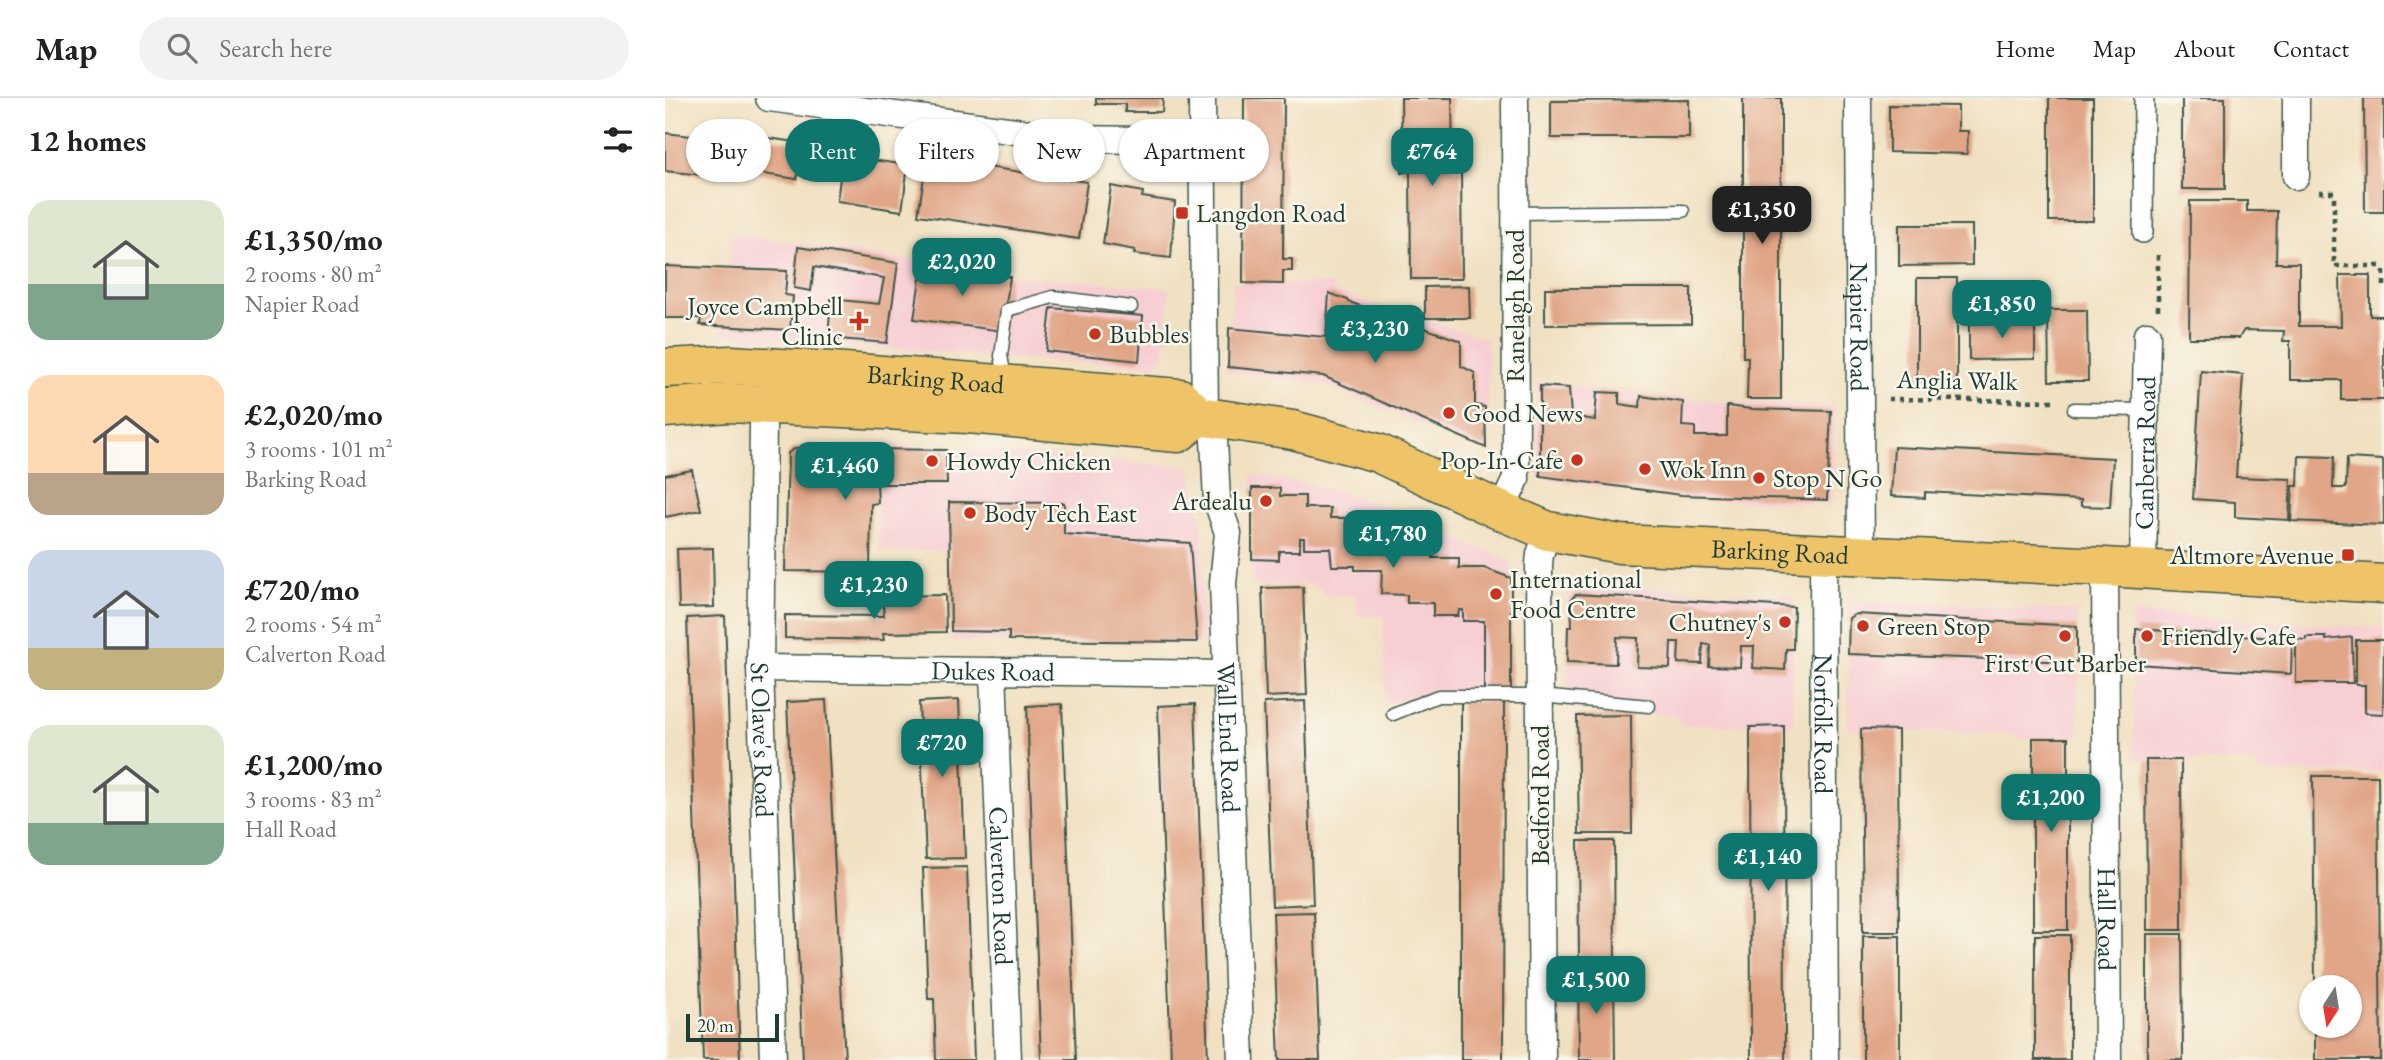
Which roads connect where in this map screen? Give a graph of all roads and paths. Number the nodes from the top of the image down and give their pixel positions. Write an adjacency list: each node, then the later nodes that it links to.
1 (769, 98): 8 (street)
2 (1202, 98): 7 (street, Wall End Road)
3 (1515, 98): 12 (street, Ranelagh Road)
4 (1858, 98): 21 (street, Napier Road)
5 (2144, 98): 13 (street)
6 (2296, 98): 9 (street)
7 (1202, 119)
8 (1119, 140)
9 (2296, 176)
10 (1202, 182): 26 (street, Wall End Road)
11 (1682, 211): 12 (lane)
12 (1516, 213): 28 (street, Ranelagh Road)
13 (2143, 233): 17 (path)
14 (2384, 271): 15 (path)
15 (2384, 286)
16 (1131, 307): 19 (lane)
17 (2147, 335): 25 (street, Canberra Road)
18 (665, 368): 20 (main road, Barking Road)
19 (1007, 386): 20 (main road, Barking Road); 26 (main road, Barking Road)
20 (764, 393): 23 (main road, Barking Road); 26 (main road, Barking Road); 36 (street, St Olave's Road)
21 (1860, 399): 22 (path, Anglia Walk); 31 (street, Napier Road)
22 (2054, 401)
23 (665, 408)
24 (2074, 410): 25 (lane)
25 (2146, 410): 33 (street, Canberra Road)
26 (1206, 417): 27 (street, Wall End Road); 28 (main road, Barking Road)
27 (1217, 501): 34 (lane); 34 (street, Wall End Road)
28 (1501, 511): 29 (main road, Barking Road)
29 (1548, 531): 30 (main road, Barking Road); 39 (street, Bedford Road)
30 (1823, 554): 31 (main road, Barking Road); 46 (street, Norfolk Road)
31 (1860, 555): 32 (main road, Barking Road)
32 (2105, 567): 33 (main road, Barking Road); 47 (street, Hall Road)
33 (2143, 569): 35 (main road, Barking Road)
34 (1223, 583): 38 (street, Wall End Road)
35 (2384, 584)
36 (760, 668): 37 (street, Dukes Road); 42 (street, St Olave's Road)
37 (993, 671): 38 (street, Dukes Road); 43 (street, Calverton Road)
38 (1226, 674): 44 (street, Wall End Road)
39 (1540, 696): 40 (lane); 41 (lane); 45 (street, Bedford Road)
40 (1649, 706)
41 (1392, 715)
42 (773, 1060)
43 (1008, 1060)
44 (1241, 1060)
45 (1542, 1060)
46 (1825, 1060)
47 (2108, 1060)

